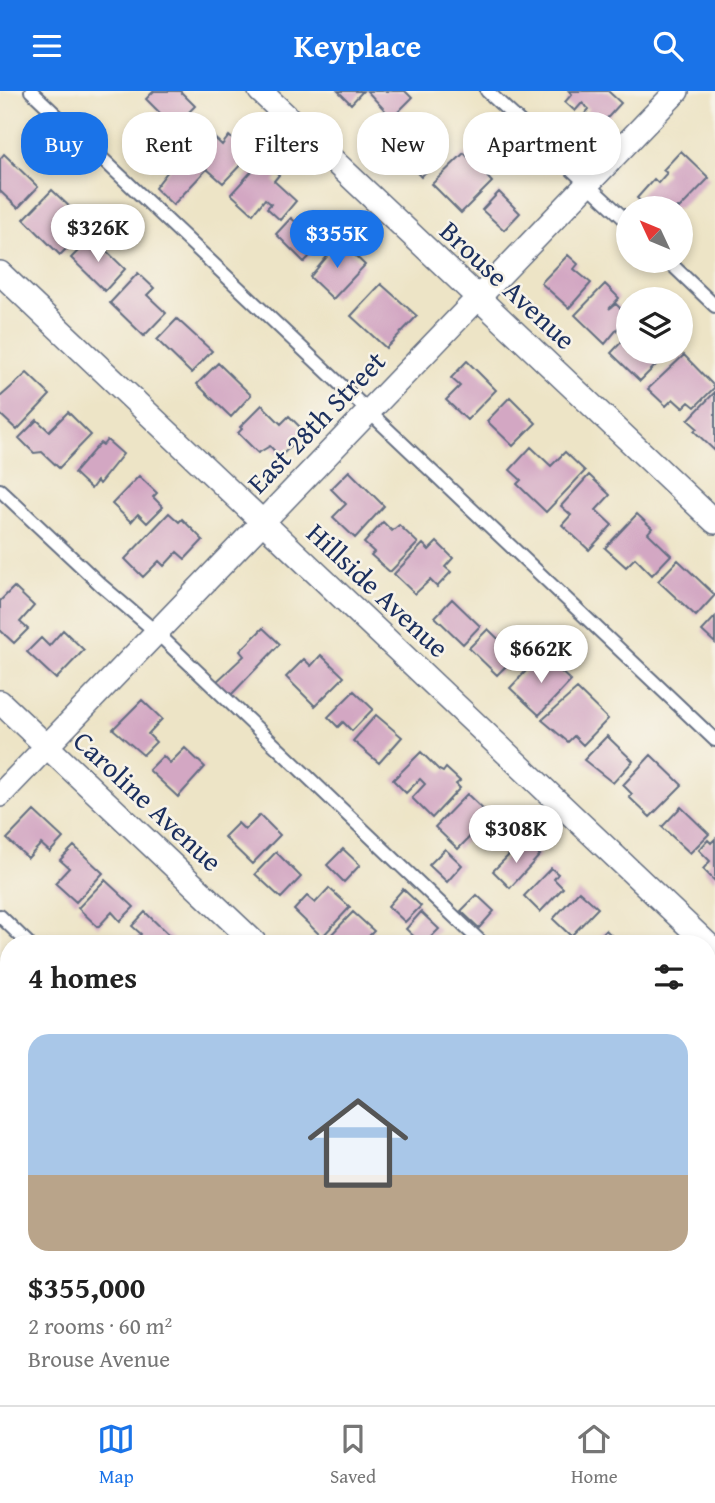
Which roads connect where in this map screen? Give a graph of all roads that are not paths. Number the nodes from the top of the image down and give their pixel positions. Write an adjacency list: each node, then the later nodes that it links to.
1 (31, 91): 11 (lane)
2 (260, 91): 9 (street, Brouse Avenue)
3 (487, 91): 5 (lane)
4 (677, 91): 5 (street, East 28th Street)
5 (588, 183): 6 (lane); 9 (street, East 28th Street)
6 (616, 210)
7 (0, 273): 13 (street, Hillside Avenue)
8 (681, 273): 10 (lane)
9 (478, 298): 11 (street, East 28th Street); 14 (street, Brouse Avenue)
10 (715, 306)
11 (370, 409): 13 (street, East 28th Street); 17 (lane)
12 (0, 490): 15 (lane)
13 (262, 521): 15 (street, East 28th Street); 24 (street, Hillside Avenue)
14 (715, 521)
15 (156, 632): 18 (street, East 28th Street); 23 (lane)
16 (0, 702): 18 (street, Caroline Avenue)
17 (715, 740)
18 (47, 746): 19 (street, East 28th Street); 22 (street, Caroline Avenue)
19 (0, 796)
20 (0, 916): 21 (lane)
21 (20, 935)
22 (247, 935)
23 (474, 935)
24 (697, 935)

